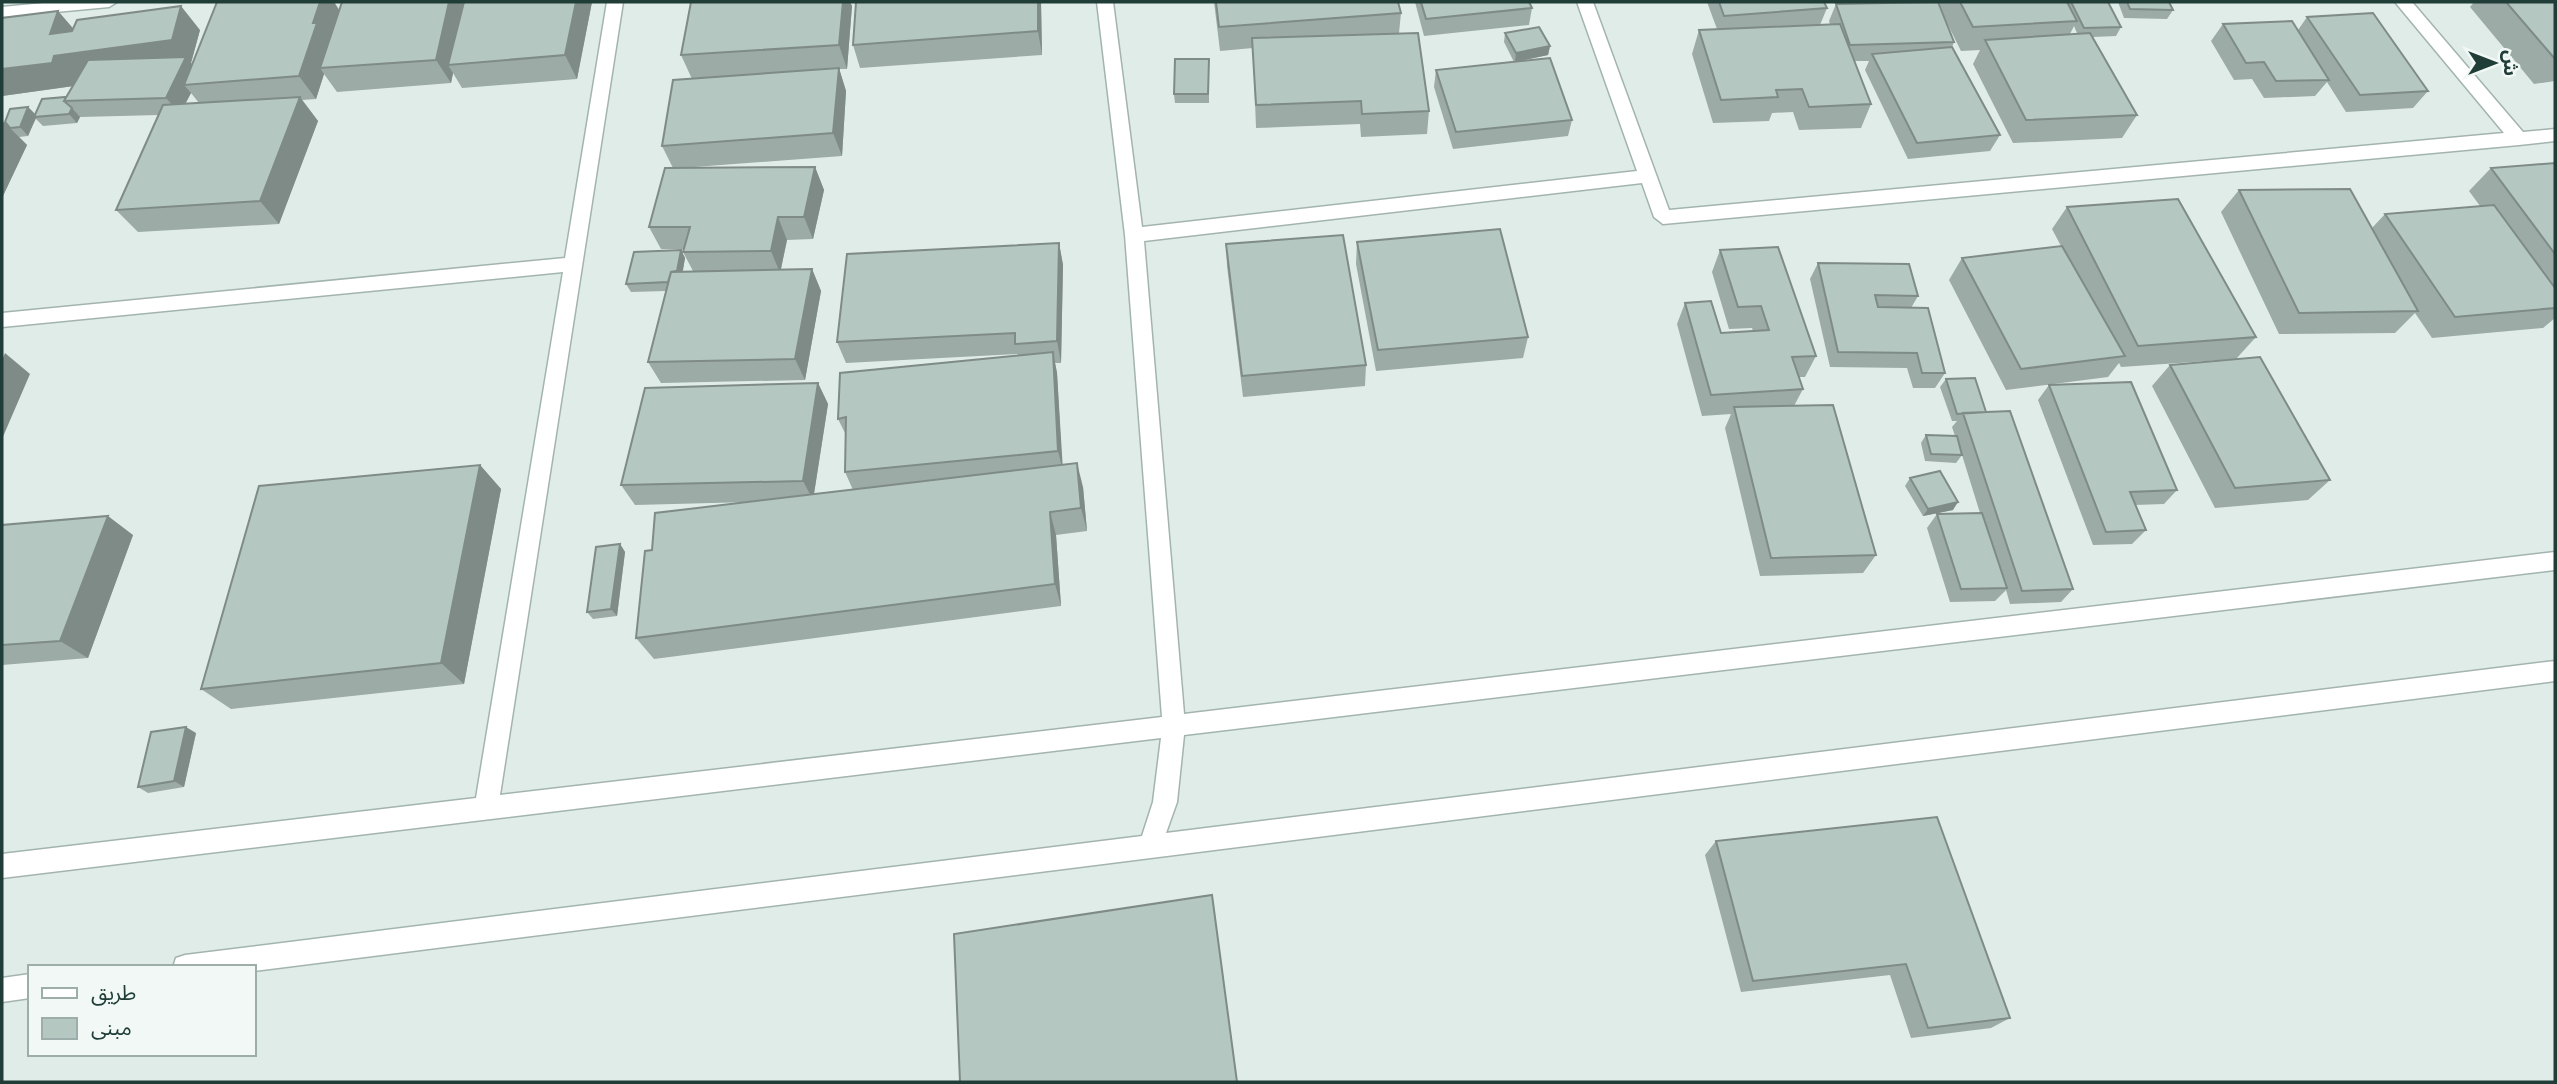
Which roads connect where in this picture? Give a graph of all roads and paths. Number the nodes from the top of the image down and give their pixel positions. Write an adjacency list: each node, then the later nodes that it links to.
1 (109, 2): 6 (street)
2 (615, 2): 11 (street)
3 (1105, 2): 10 (street)
4 (1585, 2): 9 (street)
5 (2403, 2): 8 (street)
6 (2, 12)
7 (2555, 135): 8 (street)
8 (2519, 139): 9 (street)
9 (1649, 176): 10 (street)
10 (1134, 235): 15 (street)
11 (573, 264): 12 (street); 16 (street)
12 (2, 320)
13 (2555, 562): 15 (street)
14 (2555, 671): 17 (street)
15 (1174, 726): 16 (street); 17 (street)
16 (486, 808): 18 (street)
17 (1150, 846): 19 (street)
18 (2, 866)
19 (201, 965)
20 (28, 986): 21 (street)
21 (2, 990)

